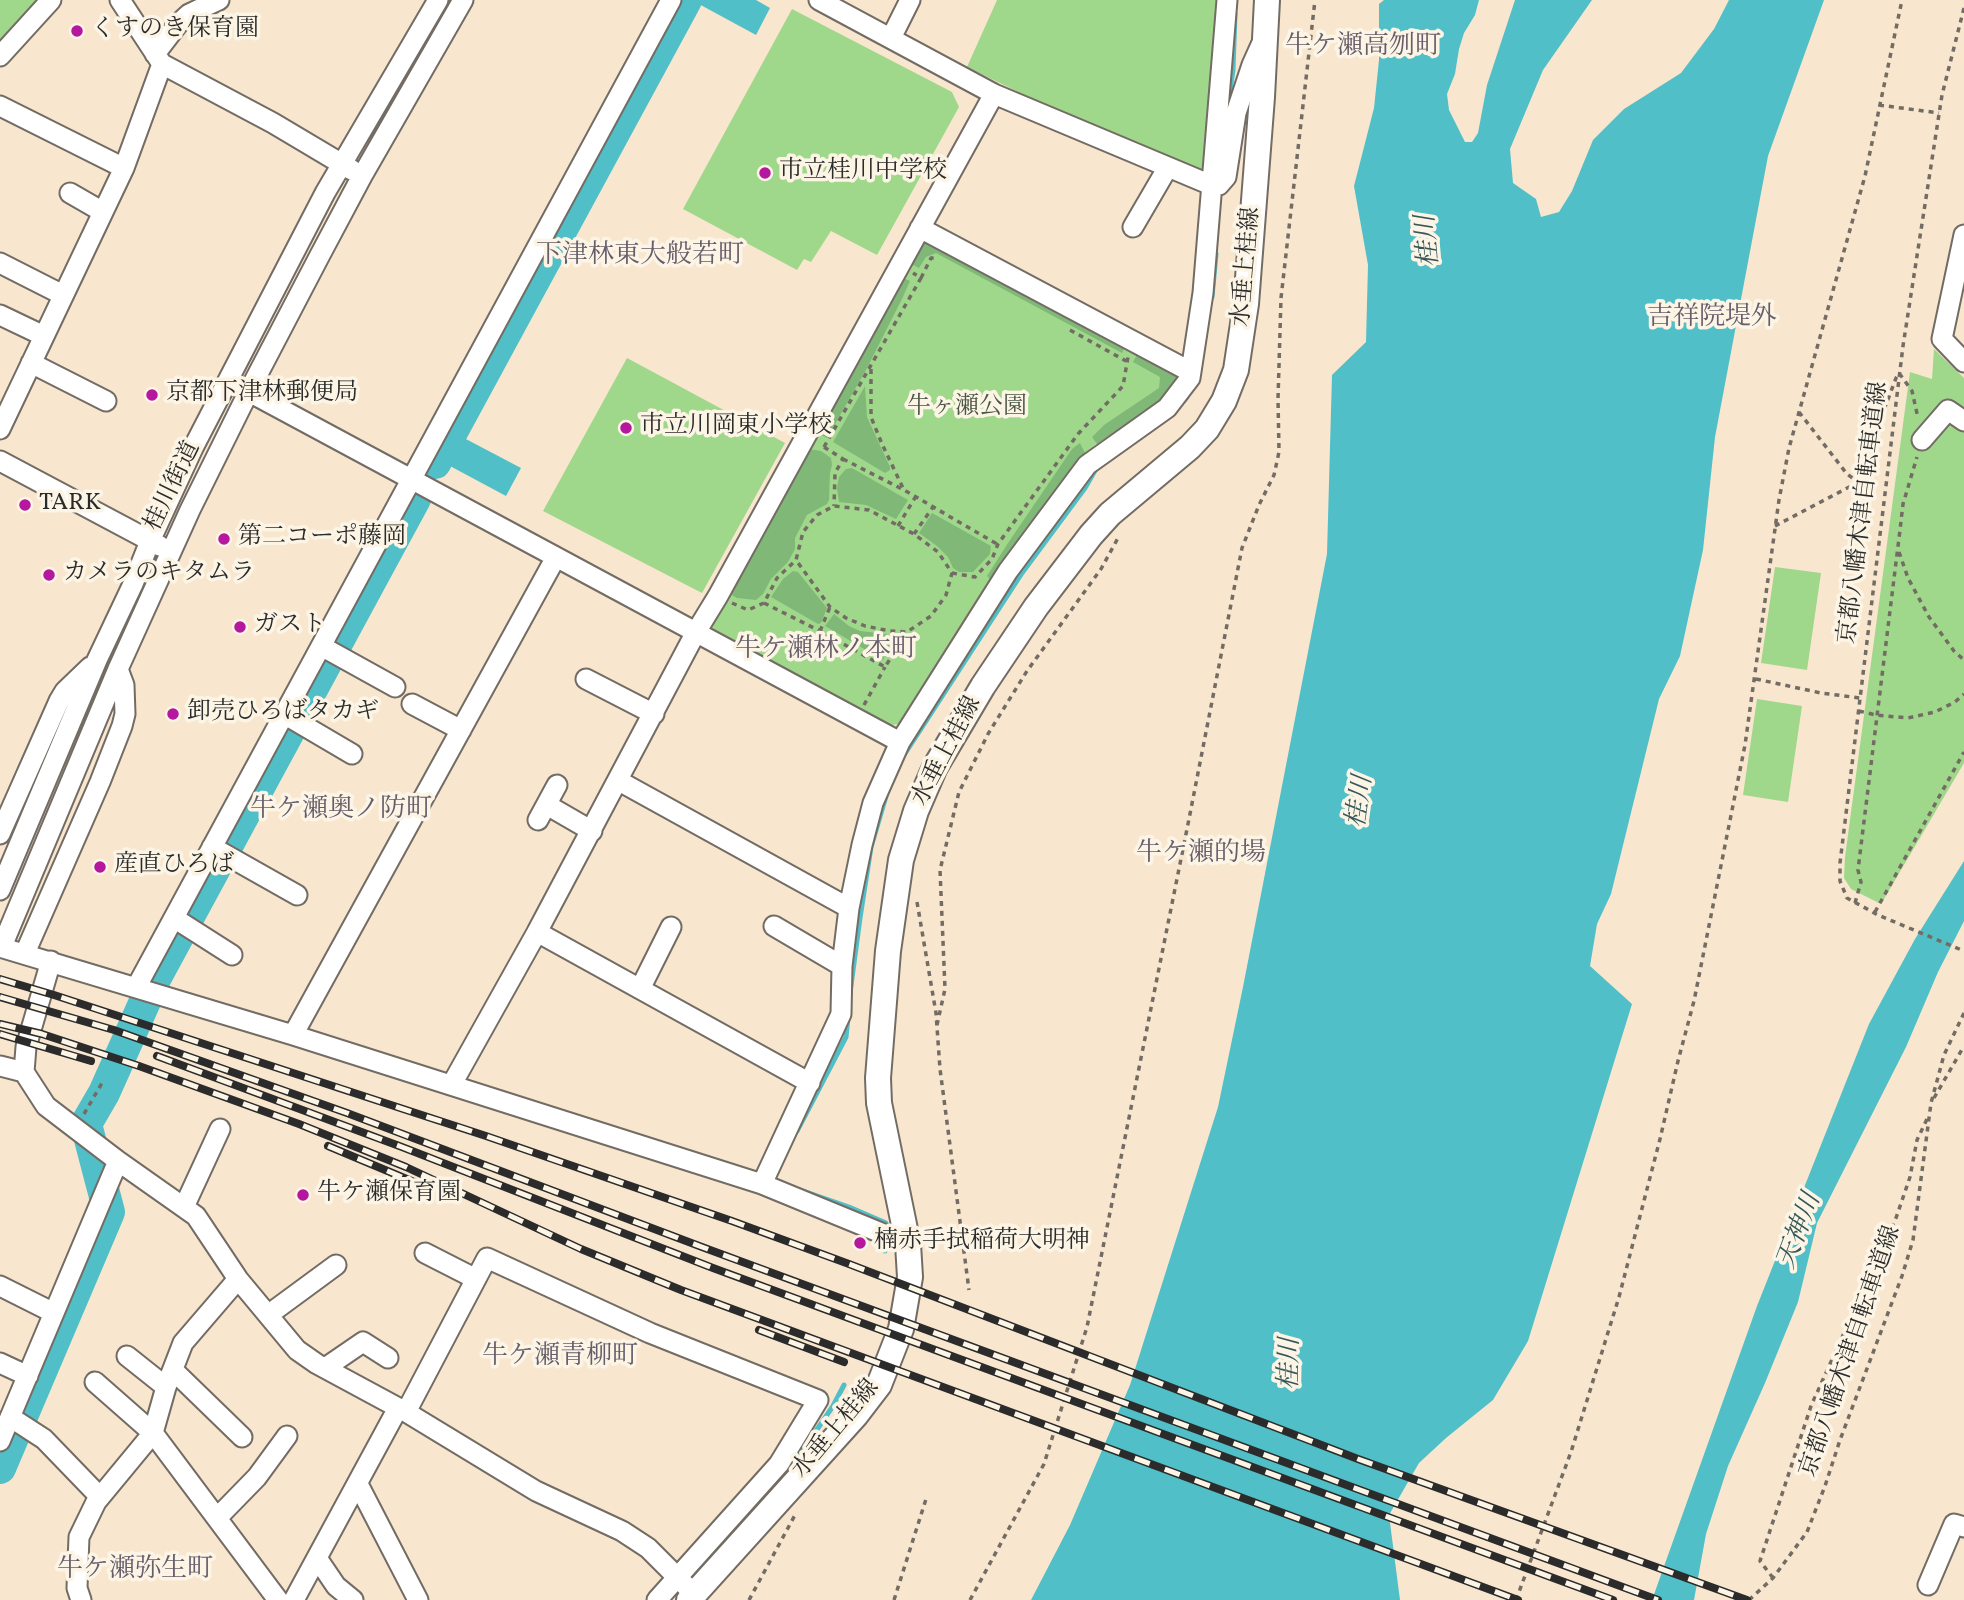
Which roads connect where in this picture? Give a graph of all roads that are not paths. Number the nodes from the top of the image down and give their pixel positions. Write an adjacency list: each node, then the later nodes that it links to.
1 (51, 0): 13 (street)
2 (120, 0): 14 (street)
3 (219, 0): 14 (street)
4 (438, 0): 17 (street, 桂川街道)
5 (463, 0): 20 (street, 桂川街道)
6 (671, 0): 41 (street)
7 (819, 0): 12 (street)
8 (910, 0): 12 (street)
9 (1227, 0): 21 (street)
10 (1267, 0): 11 (main road, 水垂上桂線)
11 (1266, 34): 21 (street); 85 (main road, 水垂上桂線)
12 (891, 38): 15 (street)
13 (0, 56)
14 (158, 59): 17 (street); 19 (street)
15 (994, 94): 18 (street); 25 (street)
16 (0, 106): 19 (street)
17 (342, 164): 20 (street); 34 (street, 桂川街道)
18 (1168, 167): 21 (street); 24 (street)
19 (124, 168): 23 (street)
20 (362, 176): 35 (street, 桂川街道)
21 (1219, 182): 33 (street)
22 (70, 192): 23 (street)
23 (103, 212): 28 (street)
24 (1133, 227)
25 (920, 228): 33 (street); 45 (street)
26 (1964, 235): 31 (street)
27 (0, 263): 28 (street)
28 (64, 295): 30 (street)
29 (0, 315): 30 (street)
30 (44, 336): 32 (street)
31 (1964, 362)
32 (31, 363): 36 (street); 38 (street)
33 (1191, 372): 55 (street)
34 (228, 380): 35 (street); 42 (street, 桂川街道)
35 (249, 391): 41 (street); 43 (street, 桂川街道)
36 (106, 401)
37 (1964, 421): 39 (street)
38 (0, 429)
39 (1922, 440)
40 (0, 461): 42 (street)
41 (411, 479): 44 (street); 46 (street)
42 (150, 541): 43 (street); 47 (street, 桂川街道)
43 (171, 551): 48 (street, 桂川街道)
44 (556, 557): 45 (street); 54 (street)
45 (696, 632): 52 (street); 55 (street)
46 (321, 646): 50 (street); 53 (street)
47 (97, 660): 60 (street); 62 (street, 桂川街道)
48 (118, 669): 69 (street, 桂川街道); 70 (street)
49 (586, 679): 52 (street)
50 (396, 687)
51 (412, 704): 54 (street)
52 (654, 714): 57 (street)
53 (284, 715): 56 (street); 61 (street)
54 (461, 730): 76 (street)
55 (900, 742): 64 (street)
56 (352, 754)
57 (619, 781): 59 (street); 64 (street)
58 (557, 785): 59 (street)
59 (592, 831): 68 (street)
60 (0, 834)
61 (212, 846): 63 (street); 65 (street)
62 (0, 890)
63 (297, 895)
64 (849, 908): 73 (street)
65 (174, 918): 71 (street); 74 (street)
66 (774, 926): 73 (street)
67 (671, 927): 75 (street)
68 (537, 932): 75 (street); 80 (street)
69 (3, 943): 70 (street)
70 (25, 953): 72 (street)
71 (232, 955)
72 (51, 961): 74 (street); 78 (street)
73 (842, 966): 79 (street)
74 (143, 989): 76 (street)
75 (640, 989): 79 (street)
76 (293, 1035): 80 (street)
77 (0, 1066): 78 (street)
78 (24, 1072): 82 (street)
79 (810, 1083): 83 (street)
80 (452, 1084): 83 (street)
81 (220, 1129): 84 (street)
82 (117, 1161): 84 (street); 91 (street)
83 (762, 1184): 85 (street)
84 (184, 1208): 88 (street)
85 (895, 1239): 112 (main road, 水垂上桂線)
86 (425, 1253): 89 (street)
87 (336, 1265): 92 (street)
88 (238, 1279): 92 (street); 98 (street)
89 (476, 1279): 100 (street); 112 (street)
90 (0, 1286): 91 (street)
91 (54, 1313): 97 (street)
92 (268, 1315): 96 (street)
93 (127, 1356): 98 (street)
94 (388, 1358): 96 (street)
95 (0, 1363): 97 (street)
96 (325, 1368): 100 (street)
97 (28, 1376): 101 (street)
98 (170, 1379): 102 (street); 104 (street)
99 (95, 1382): 102 (street)
100 (402, 1410): 106 (street); 112 (street)
101 (10, 1417): 105 (street); 107 (street)
102 (153, 1433): 107 (street); 108 (street)
103 (287, 1436): 108 (street)
104 (242, 1437)
105 (0, 1441)
106 (358, 1484): 110 (street); 117 (street)
107 (100, 1497): 113 (street)
108 (217, 1518): 114 (street)
109 (1964, 1527): 111 (street)
110 (317, 1558): 115 (street); 116 (street)
111 (1928, 1585)
112 (687, 1589): 118 (street)
113 (81, 1600)
114 (278, 1600)
115 (294, 1600)
116 (353, 1600)
117 (418, 1600)
118 (657, 1600)

